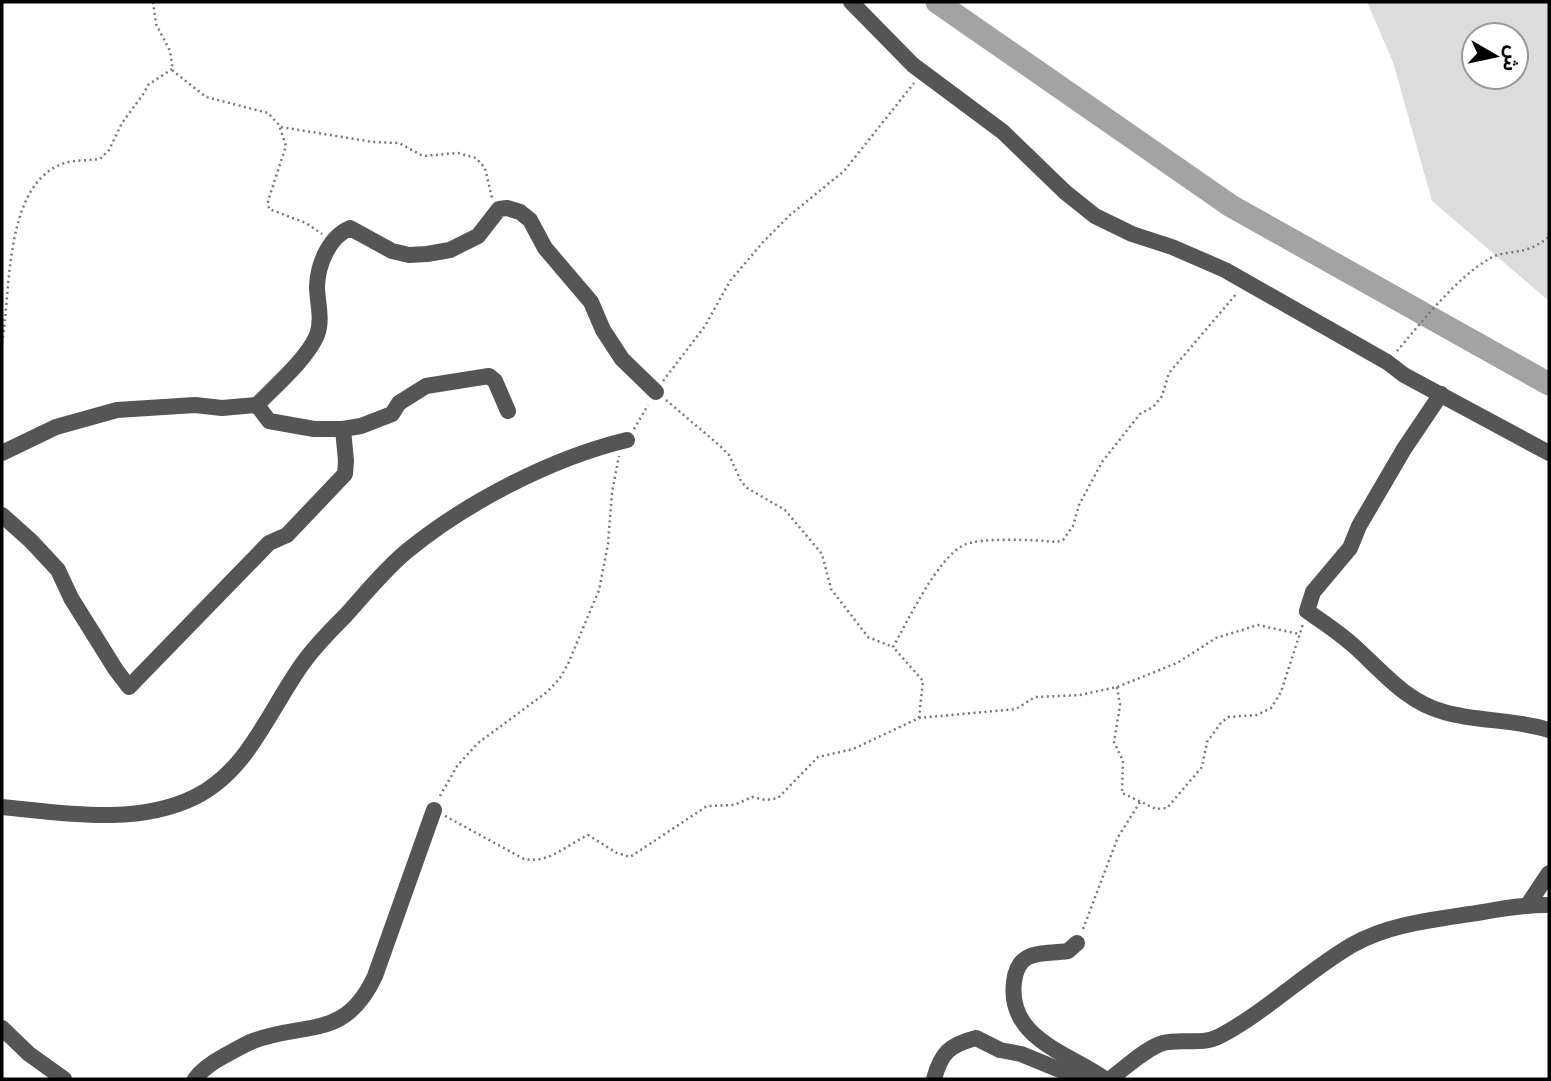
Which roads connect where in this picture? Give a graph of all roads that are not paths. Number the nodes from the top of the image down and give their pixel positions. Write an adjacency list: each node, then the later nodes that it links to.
1 (851, 2): 3 (street)
2 (656, 392): 4 (street)
3 (1441, 394): 9 (street); 11 (street)
4 (257, 405): 6 (street); 8 (street)
5 (508, 411): 6 (street)
6 (343, 429): 10 (street)
7 (627, 440): 12 (street)
8 (2, 453)
9 (1549, 453)
10 (2, 515)
11 (1549, 730)
12 (2, 807)
13 (434, 810): 20 (street)
14 (1549, 873): 16 (street)
15 (1549, 905): 16 (street)
16 (1527, 906): 23 (street)
17 (1077, 943): 23 (street)
18 (2, 1028): 19 (street)
19 (64, 1079)
20 (195, 1079)
21 (934, 1079): 22 (street)
22 (1082, 1079)
23 (1107, 1079)

